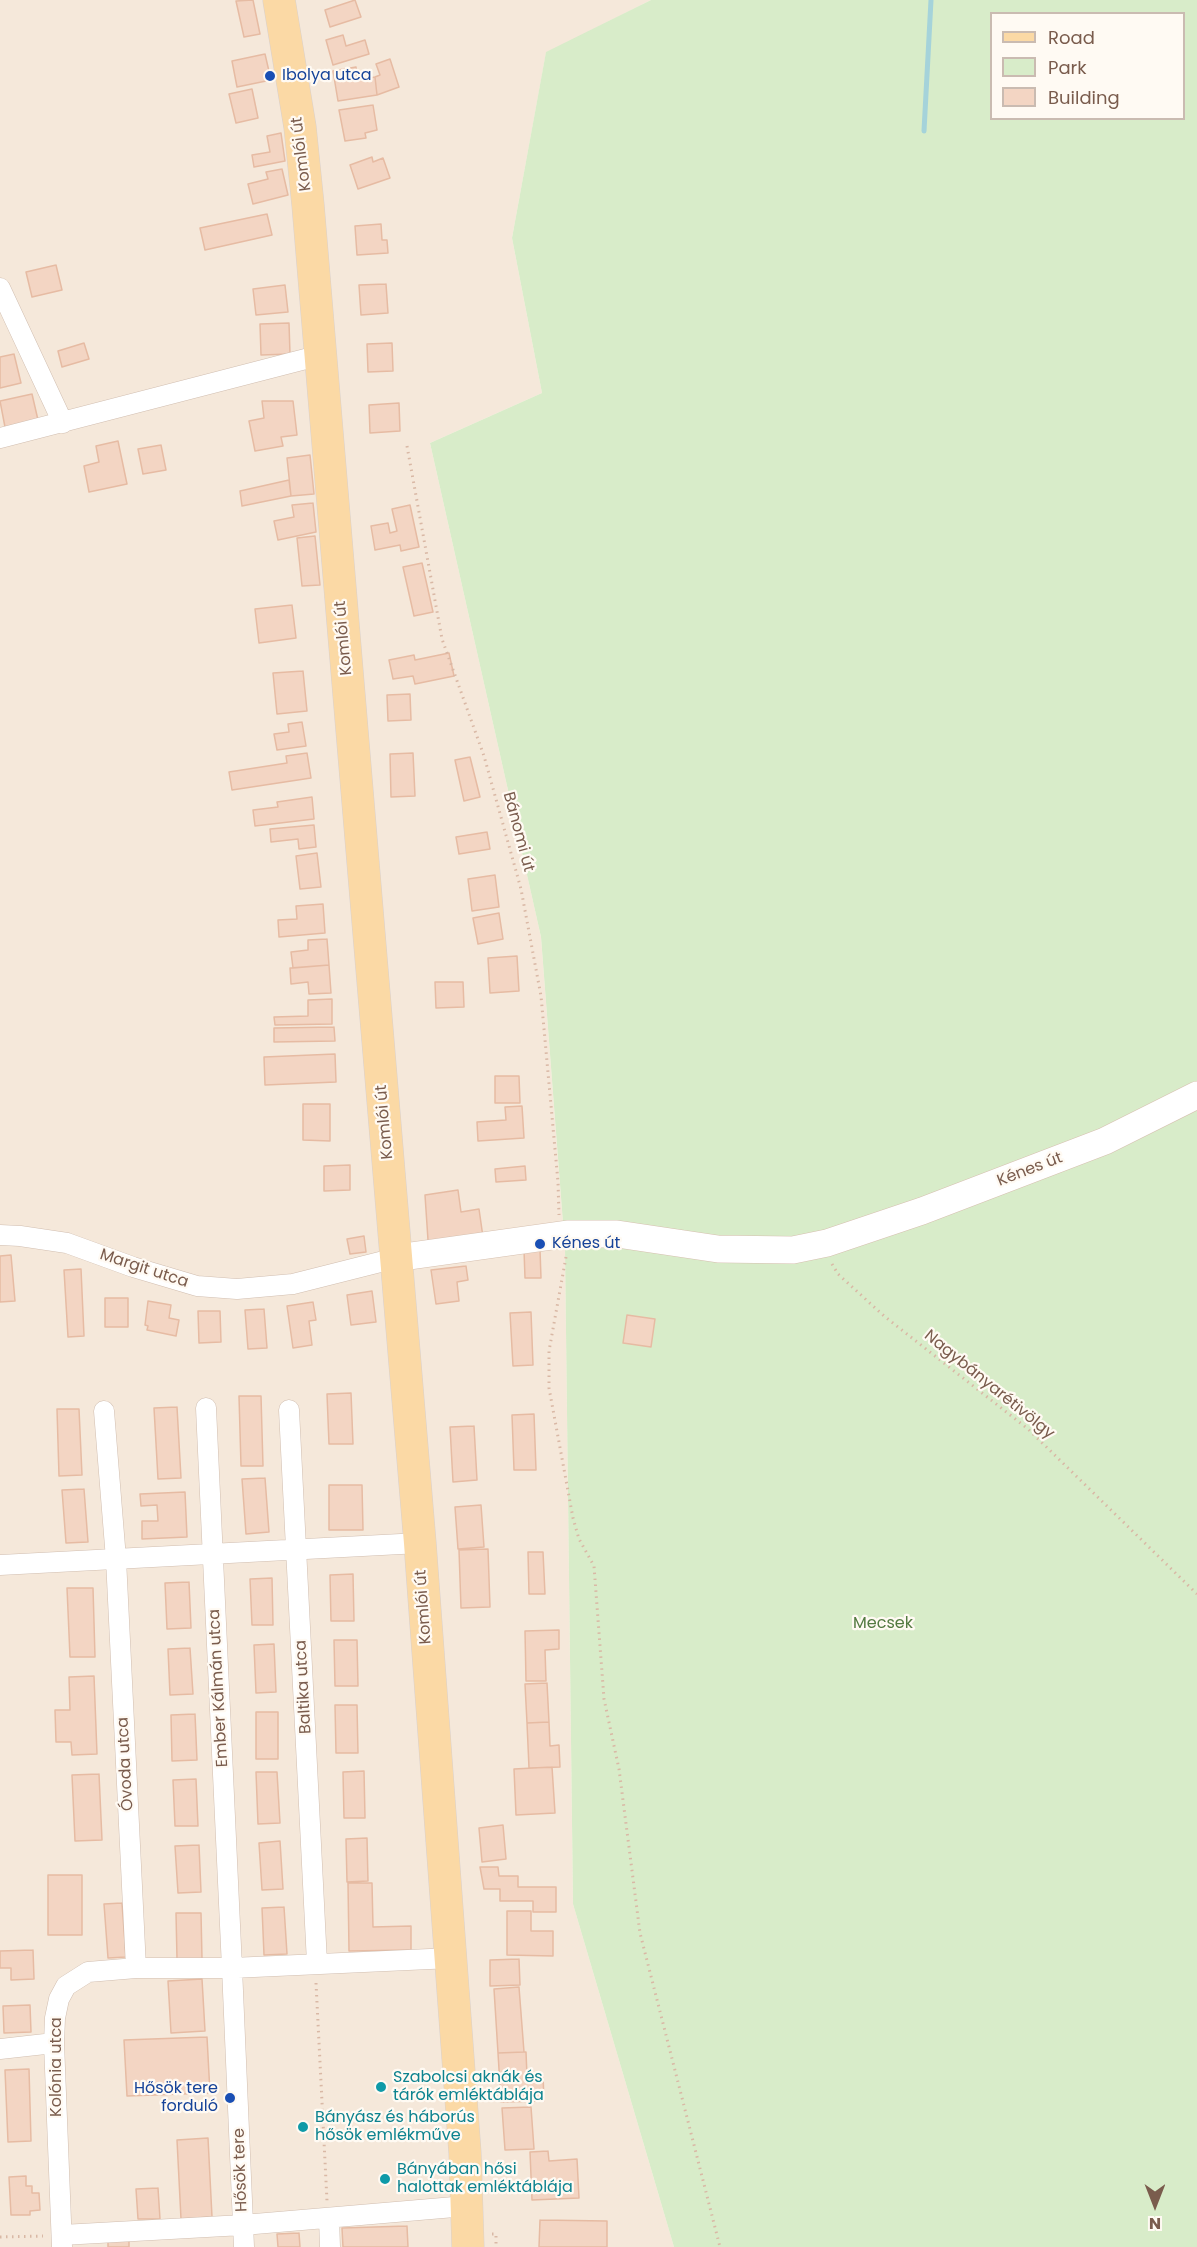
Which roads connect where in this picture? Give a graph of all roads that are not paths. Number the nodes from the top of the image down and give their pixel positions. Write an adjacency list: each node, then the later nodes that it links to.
1 (279, 0): 3 (main road, Komlói út)
2 (0, 288): 4 (street)
3 (321, 355): 4 (street); 8 (main road, Komlói út)
4 (63, 423): 5 (street)
5 (0, 438)
6 (1197, 1095): 8 (street, Kénes út)
7 (0, 1235): 8 (street, Margit utca)
8 (396, 1258): 12 (main road, Komlói út)
9 (206, 1408): 14 (street, Ember Kálmán utca)
10 (290, 1410): 13 (street, Baltika utca)
11 (104, 1411): 15 (street, Óvoda utca)
12 (420, 1543): 13 (street); 17 (main road, Komlói út)
13 (297, 1551): 14 (street); 18 (street, Baltika utca)
14 (213, 1553): 15 (street); 20 (street, Ember Kálmán utca)
15 (116, 1559): 16 (street); 19 (street, Óvoda utca)
16 (0, 1565)
17 (452, 1958): 18 (street); 23 (main road, Komlói út)
18 (317, 1964): 20 (street)
19 (136, 1968): 20 (street, Kolónia utca); 21 (street, Kolónia utca)
20 (231, 1968): 25 (street, Hősök tere)
21 (54, 2043): 22 (street); 26 (street, Kolónia utca)
22 (0, 2049)
23 (466, 2206): 24 (street, Hősök tere); 29 (main road, Komlói út)
24 (329, 2218): 25 (street, Hősök tere); 28 (street)
25 (243, 2225): 26 (street); 27 (street)
26 (62, 2241)
27 (244, 2247)
28 (330, 2247)
29 (468, 2247)

